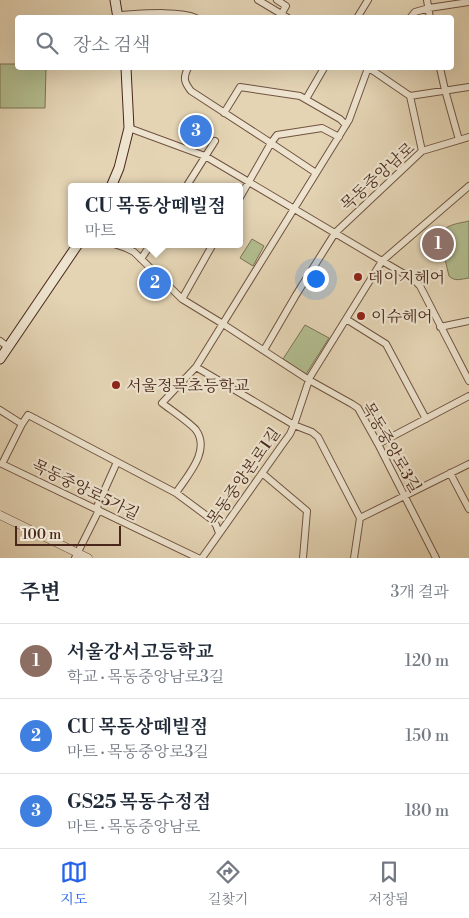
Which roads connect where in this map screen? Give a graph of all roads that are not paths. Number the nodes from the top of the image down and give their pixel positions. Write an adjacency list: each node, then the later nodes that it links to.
1 (115, 0): 8 (main road)
2 (258, 0): 11 (street)
3 (277, 0): 12 (street)
4 (368, 0): 13 (street)
5 (427, 0): 7 (street)
6 (469, 2): 7 (street)
7 (428, 8): 14 (street); 15 (street)
8 (118, 15)
9 (137, 15): 10 (street)
10 (192, 15)
11 (279, 15)
12 (281, 15)
13 (360, 15)
14 (412, 15)
15 (429, 15)
16 (126, 70): 28 (main road)
17 (187, 70): 26 (street)
18 (323, 70): 25 (street)
19 (367, 70): 27 (street)
20 (371, 70): 24 (street)
21 (440, 70): 23 (street)
22 (469, 87): 23 (street)
23 (445, 90): 24 (street); 31 (street)
24 (410, 96): 34 (street)
25 (306, 99): 26 (street); 27 (street)
26 (224, 113): 33 (street)
27 (346, 125): 29 (street)
28 (128, 128): 35 (street, 목동중앙남로); 38 (main road)
29 (339, 137): 33 (street); 36 (street)
30 (469, 137): 31 (street, 목동중앙남로)
31 (458, 140): 34 (street, 목동중앙남로)
32 (215, 142): 35 (street)
33 (271, 143): 36 (street); 37 (street)
34 (422, 151): 43 (street, 목동중앙남로)
35 (205, 156): 37 (street, 목동중앙남로); 39 (street)
36 (316, 173): 42 (street)
37 (249, 182): 41 (street); 42 (street, 목동중앙남로)
38 (113, 183)
39 (188, 183)
40 (469, 186): 49 (street, 목동중앙본로1길)
41 (243, 192)
42 (294, 208): 43 (street, 목동중앙남로); 53 (street)
43 (335, 233): 49 (street, 목동중앙남로); 57 (street, 목동중앙남로)
44 (75, 248): 56 (main road)
45 (126, 248): 48 (street, 목동중앙로3길)
46 (148, 248): 48 (street)
47 (212, 248): 50 (street)
48 (141, 259): 50 (street, 목동중앙로3길)
49 (382, 261): 51 (street, 목동중앙본로1길); 54 (street, 목동중앙남로)
50 (182, 299): 53 (street, 목동중앙로3길)
51 (346, 320): 60 (street, 목동중앙본로1길); 64 (street)
52 (469, 321): 54 (street)
53 (223, 324): 57 (street, 목동중앙로3길); 59 (street)
54 (440, 327): 61 (street, 목동중앙남로)
55 (0, 341): 56 (street)
56 (8, 347): 58 (main road)
57 (264, 350): 60 (street, 목동중앙로3길)
58 (0, 359)
59 (196, 367): 66 (street); 72 (street)
60 (309, 380): 66 (street, 목동중앙본로1길); 67 (street, 목동중앙로3길)
61 (469, 381)
62 (469, 396): 64 (street)
63 (0, 410): 65 (street)
64 (426, 419): 67 (street)
65 (22, 424): 68 (street); 75 (street, 목동중앙로5가길)
66 (294, 425): 70 (street, 목동중앙본로1길); 77 (street)
67 (378, 444): 73 (street, 목동중앙로3길)
68 (117, 462): 72 (street); 75 (street)
69 (469, 464): 71 (street)
70 (262, 473): 78 (street, 목동중앙본로1길); 83 (street)
71 (450, 473): 73 (street); 74 (street)
72 (176, 493): 78 (street)
73 (404, 496): 77 (street); 85 (street, 목동중앙로3길)
74 (469, 509)
75 (98, 510): 79 (street); 81 (street, 목동중앙로5가길)
76 (0, 515): 79 (street)
77 (360, 518): 84 (street)
78 (219, 533): 82 (street, 목동중앙본로1길)
79 (76, 555): 80 (street)
80 (88, 558)
81 (198, 558)
82 (202, 558)
83 (303, 558)
84 (354, 558)
85 (436, 558)

